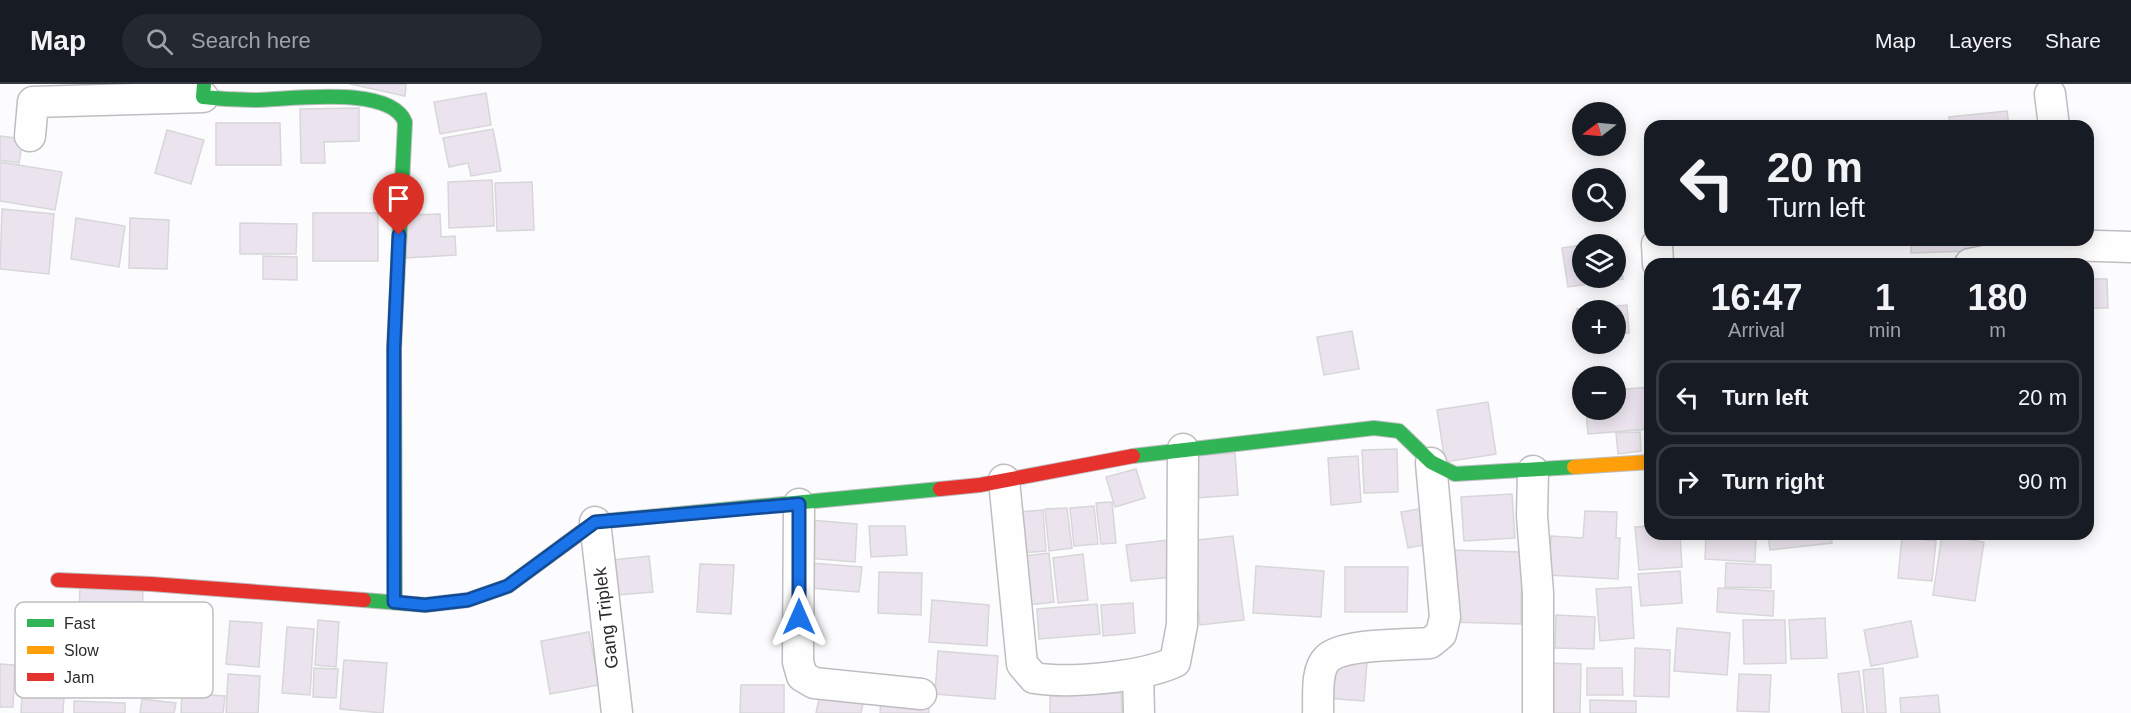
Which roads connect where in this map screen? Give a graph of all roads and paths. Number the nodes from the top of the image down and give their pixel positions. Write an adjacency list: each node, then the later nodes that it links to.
1 (343, 90): 2 (street); 19 (street)
2 (203, 91): 3 (street)
3 (34, 93): 6 (street)
4 (2050, 94): 5 (street)
5 (2053, 120)
6 (30, 136)
7 (2094, 244): 9 (street)
8 (2048, 246): 10 (street)
9 (2131, 247)
10 (1996, 258)
11 (1183, 449): 13 (street); 15 (street); 20 (street)
12 (1644, 462): 14 (street)
13 (1431, 463): 14 (street); 24 (street)
14 (1533, 471): 25 (street)
15 (1004, 480): 16 (street); 20 (street)
16 (799, 504): 17 (street); 21 (street)
17 (595, 522): 19 (street); 22 (street, Gang Triplek)
18 (58, 580): 19 (street)
19 (394, 602)
20 (1138, 673): 23 (street)
21 (921, 694)
22 (618, 713)
23 (1139, 713)
24 (1318, 713)
25 (1538, 713)

